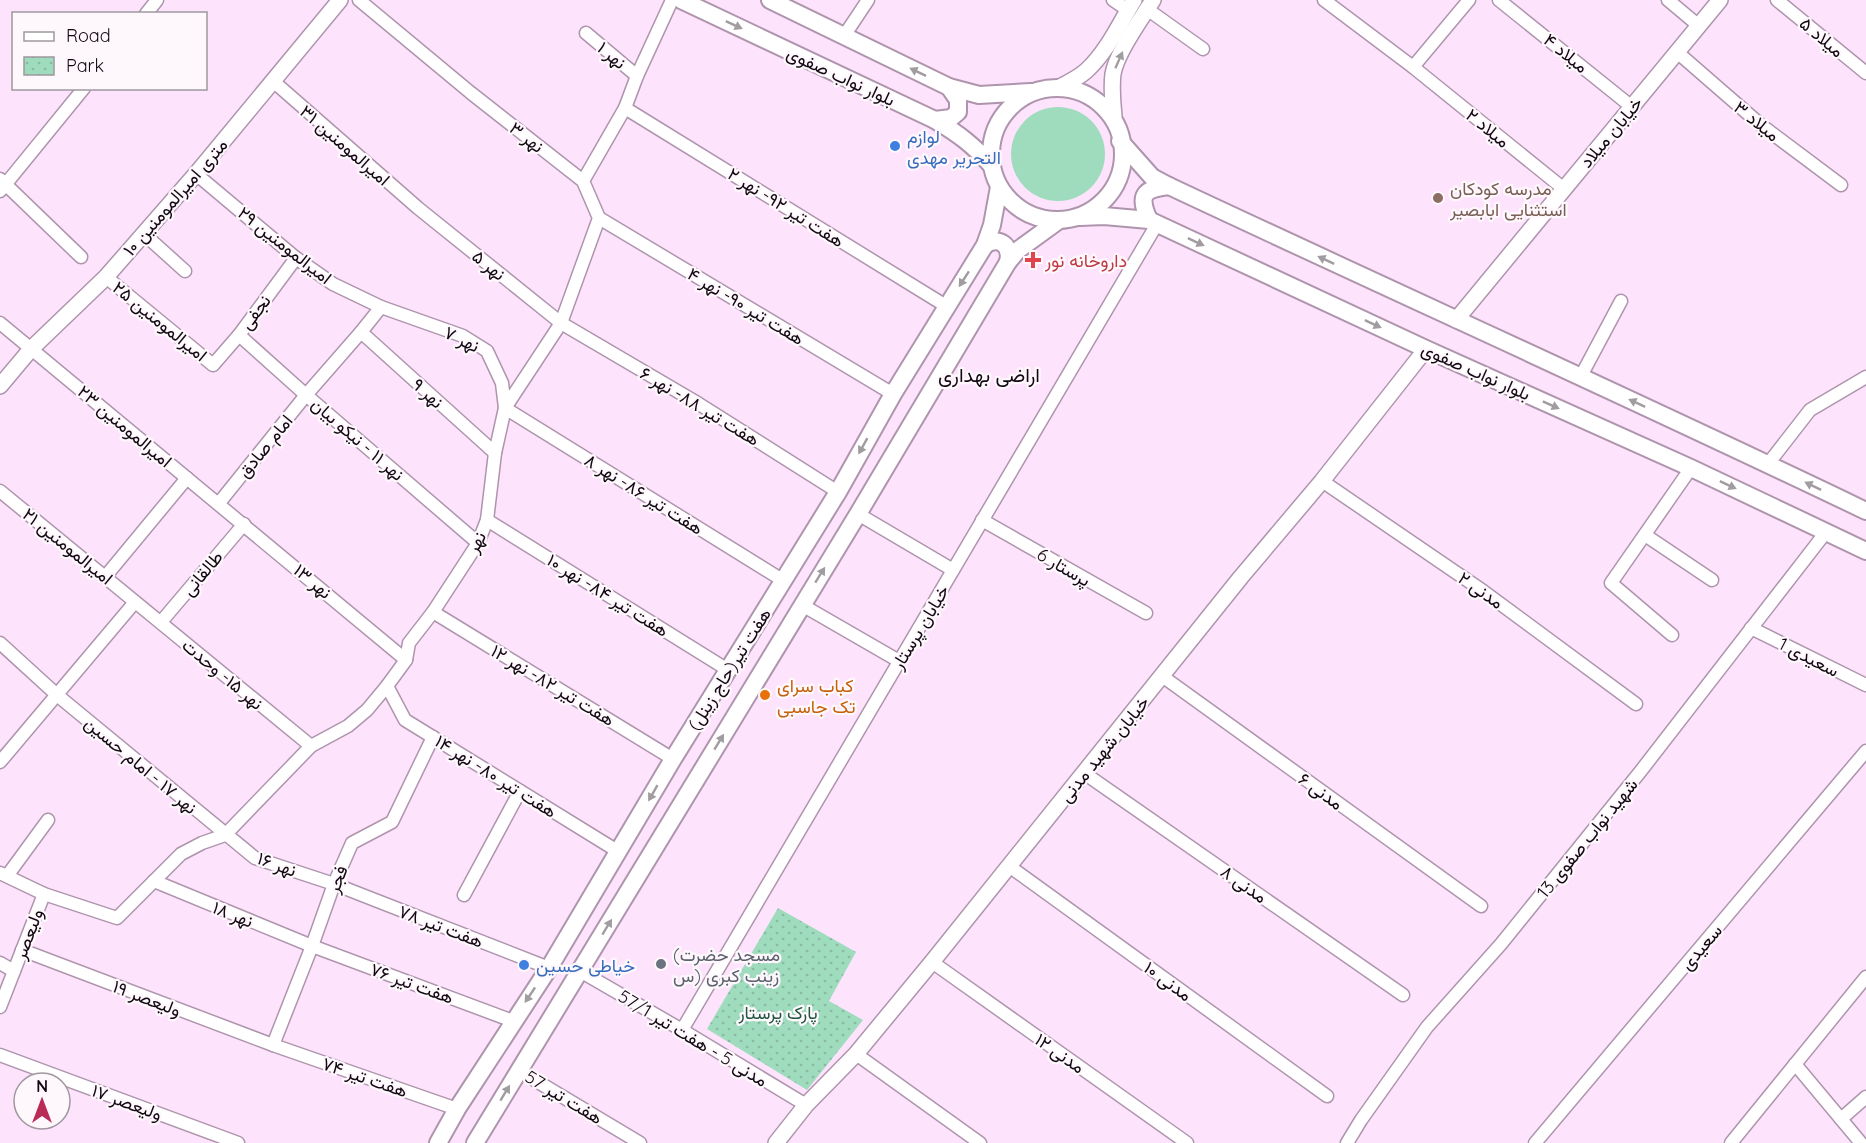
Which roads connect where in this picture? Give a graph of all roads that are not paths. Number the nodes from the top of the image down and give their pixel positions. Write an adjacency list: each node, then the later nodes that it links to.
1 (157, 0): 17 (street)
2 (340, 0): 26 (street, ۱۰ متری امیرالمومنین)
3 (359, 0): 38 (street, نهر ۳)
4 (672, 0): 25 (street)
5 (681, 0): 34 (main road, بلوار نواب صفوی, one-way to 34)
6 (770, 0): 20 (main road, بلوار نواب صفوی)
7 (868, 0): 20 (street)
8 (1113, 0): 15 (street)
9 (1324, 0): 23 (street, میلاد ۲)
10 (1469, 0): 23 (street)
11 (1499, 0): 31 (street, میلاد ۴)
12 (1668, 0): 18 (street)
13 (1778, 0): 24 (street, میلاد ۵)
14 (1716, 2): 18 (street, خیابان میلاد)
15 (1131, 5): 28 (street)
16 (1150, 5): 21 (street); 33 (street, one-way to 16)
17 (148, 12)
18 (1699, 26): 22 (street, خیابان میلاد)
19 (586, 33): 25 (street, نهر ۱)
20 (844, 36): 27 (main road, بلوار نواب صفوی, one-way to 20)
21 (1203, 49)
22 (1677, 52): 31 (street, خیابان میلاد); 40 (street, میلاد ۳)
23 (1413, 67): 43 (street, میلاد ۲)
24 (1866, 73)
25 (637, 76): 32 (street)
26 (273, 81): 37 (street, ۱۰ متری امیرالمومنین); 44 (street, امیرالمومنین ۳۱)
27 (949, 87): 30 (main road, بلوار نواب صفوی); 34 (main road)
28 (1058, 88): 30 (main road); 33 (main road)
29 (82, 90): 39 (street)
30 (1035, 91): 36 (main road)
31 (1632, 107): 43 (street, خیابان میلاد)
32 (625, 108): 38 (street); 57 (street, هفت تیر ۹۲- نهر ۲)
33 (1114, 117): 35 (main road)
34 (934, 120): 36 (main road, بلوار نواب صفوی)
35 (1120, 141): 41 (main road); 45 (main road)
36 (992, 166): 42 (main road)
37 (196, 174): 49 (street, ۱۰ متری امیرالمومنین); 52 (street, امیرالمومنین ۲۹)
38 (583, 181): 46 (street)
39 (2, 185): 51 (street)
40 (1841, 185)
41 (1169, 186): 48 (main road); 59 (main road, one-way to 41)
42 (999, 187): 47 (main road); 50 (main road, هفت تیر(حاج زینل))
43 (1564, 189): 59 (street, خیابان میلاد)
44 (418, 208): 61 (street, نهر ۵)
45 (1080, 217): 47 (main road); 48 (main road, بلوار نواب صفوی)
46 (599, 218): 61 (street, نهر); 70 (street, هفت تیر ۹۰- نهر ۴)
47 (1058, 221): 53 (main road, هفت تیر(حاج زینل))
48 (1153, 222): 65 (main road, بلوار نواب صفوی, one-way to 65); 84 (street, خیابان پرستار)
49 (144, 234): 54 (street); 55 (street, ۱۰ متری امیرالمومنین)
50 (985, 245): 53 (main road); 57 (main road, هفت تیر(حاج زینل), one-way to 57)
51 (81, 257)
52 (296, 258): 58 (street, امیرالمومنین ۲۹); 63 (street, نجفی)
53 (1008, 262): 82 (main road, هفت تیر(حاج زینل))
54 (185, 272)
55 (106, 277): 64 (street, ۱۰ متری امیرالمومنین); 66 (street, امیرالمومنین ۲۵)
56 (1621, 301): 67 (street)
57 (946, 306): 70 (main road, هفت تیر(حاج زینل))
58 (381, 307): 62 (street, امام صادق); 72 (street, نهر ۷)
59 (1456, 320): 67 (main road)
60 (0, 322): 64 (street, امیرالمومنین ۲۳)
61 (561, 323): 72 (street, نهر); 79 (street, هفت تیر ۸۸- نهر ۶)
62 (360, 332): 71 (street, امام صادق); 73 (street, نهر ۹)
63 (238, 335): 66 (street, نجفی); 71 (street, نهر ۱۱ - نیکو بیان)
64 (31, 349): 69 (street, ۱۰ متری امیرالمومنین); 76 (street, امیرالمومنین ۲۳)
65 (1426, 349): 75 (main road, بلوار نواب صفوی, one-way to 75); 77 (street, خیابان شهید مدنی)
66 (213, 365)
67 (1581, 376): 74 (main road, one-way to 67)
68 (1866, 377): 74 (street)
69 (0, 386)
70 (892, 394): 79 (main road, هفت تیر(حاج زینل), one-way to 79)
71 (306, 395): 80 (street, امام صادق); 88 (street, نهر ۱۱ - نیکو بیان)
72 (505, 408): 73 (street, نهر); 93 (street, هفت تیر ۸۶- نهر ۸)
73 (495, 453): 83 (street, نهر)
74 (1768, 464): 81 (main road, one-way to 74)
75 (1691, 468): 86 (main road, بلوار نواب صفوی, one-way to 86); 87 (street)
76 (187, 478): 80 (street, امیرالمومنین ۲۳); 91 (street)
77 (1322, 482): 105 (street, خیابان شهید مدنی); 109 (street, مدنی ۲)
78 (0, 491): 91 (street, امیرالمومنین ۲۱)
79 (837, 492): 93 (main road, هفت تیر(حاج زینل))
80 (219, 503): 85 (street, نهر ۱۳)
81 (1866, 512)
82 (858, 514): 90 (street); 95 (main road, هفت تیر(حاج زینل), one-way to 82)
83 (487, 520): 88 (street, نهر); 104 (street, هفت تیر ۸۴- نهر ۱۰)
84 (982, 520): 90 (street, خیابان پرستار); 97 (street, پرستار 6)
85 (244, 524): 98 (street, طالقانی); 102 (street, نهر ۱۳)
86 (1826, 532): 89 (main road, بلوار نواب صفوی); 99 (street, شهید نواب صفوی 13)
87 (1645, 535): 92 (street); 100 (street)
88 (478, 543): 96 (street, نهر)
89 (1866, 550)
90 (953, 570): 103 (street, خیابان پرستار)
91 (105, 577): 94 (street, امیرالمومنین ۲۱)
92 (1712, 580)
93 (784, 581): 104 (main road, هفت تیر(حاج زینل))
94 (135, 602): 98 (street, نهر ۱۵- وحدت); 108 (street)
95 (802, 604): 103 (street); 133 (main road, هفت تیر(حاج زینل), one-way to 95)
96 (433, 612): 102 (street, نهر); 113 (street, هفت تیر ۸۲- نهر ۱۲)
97 (1146, 613)
98 (161, 622): 111 (street, نهر ۱۵- وحدت)
99 (1751, 628): 107 (street, سعیدی 1); 157 (street, شهید نواب صفوی 13)
100 (1672, 635)
101 (0, 643): 108 (street, نهر ۱۷ - امام حسین)
102 (406, 660): 106 (street, نهر)
103 (899, 661): 138 (street, خیابان پرستار)
104 (728, 670): 113 (main road, هفت تیر(حاج زینل))
105 (1162, 676): 115 (street, خیابان شهید مدنی); 126 (street, مدنی ۶)
106 (387, 686): 110 (street, هفت تیر ۸۰- نهر ۱۴); 111 (street, نهر)
107 (1866, 686)
108 (57, 695): 114 (street); 118 (street, نهر ۱۷ - امام حسین)
109 (1636, 704)
110 (433, 737): 116 (street, هفت تیر ۸۰- نهر ۱۴); 123 (street, فجر)
111 (311, 746): 118 (street, نهر)
112 (1866, 751): 158 (street, سعیدی)
113 (673, 759): 119 (main road, هفت تیر(حاج زینل), one-way to 119)
114 (0, 762)
115 (1084, 773): 120 (street, خیابان شهید مدنی); 135 (street, مدنی ۸)
116 (520, 791): 119 (street, هفت تیر ۸۰- نهر ۱۴); 125 (street)
117 (48, 820): 121 (street)
118 (225, 835): 122 (street); 123 (street, نهر ۱۶)
119 (619, 852): 131 (main road, هفت تیر(حاج زینل))
120 (1009, 866): 129 (street, خیابان شهید مدنی); 144 (street, مدنی ۱۰)
121 (3, 875): 124 (street)
122 (154, 881): 124 (street); 127 (street, نهر ۱۸)
123 (334, 884): 127 (street, فجر); 131 (street, هفت تیر ۷۸)
124 (44, 894): 128 (street, ولیعصر)
125 (464, 895)
126 (1481, 906)
127 (312, 946): 137 (street, هفت تیر ۷۶); 139 (street, فجر)
128 (22, 950): 132 (street, ولیعصر); 139 (street, ولیعصر ۱۹)
129 (933, 962): 140 (street, خیابان شهید مدنی); 156 (street, مدنی ۱۲)
130 (0, 963): 132 (street)
131 (549, 968): 137 (main road, هفت تیر(حاج زینل), one-way to 137)
132 (14, 971): 136 (street, ولیعصر)
133 (580, 971): 138 (street, مدنی 5 - هفت تیر 57/1); 143 (main road, هفت تیر(حاج زینل))
134 (1866, 977): 142 (street)
135 (1403, 995)
136 (0, 1007)
137 (513, 1021): 147 (main road, هفت تیر(حاج زینل))
138 (682, 1030): 146 (street, مدنی 5 - هفت تیر 57/1)
139 (273, 1045): 147 (street, هفت تیر ۷۴)
140 (856, 1054): 146 (street, خیابان شهید مدنی); 155 (street)
141 (0, 1055): 150 (street, ولیعصر ۱۷)
142 (1795, 1064): 148 (street); 159 (street)
143 (518, 1070): 152 (main road, هفت تیر(حاج زینل), one-way to 143); 153 (street, هفت تیر 57)
144 (1327, 1096)
145 (1866, 1097): 148 (street)
146 (806, 1105): 154 (street, خیابان شهید مدنی)
147 (457, 1109): 151 (main road, هفت تیر(حاج زینل))
148 (1841, 1119): 149 (street)
149 (1855, 1141)
150 (238, 1143)
151 (438, 1143)
152 (475, 1143)
153 (640, 1143)
154 (776, 1143)
155 (980, 1143)
156 (1187, 1143)
157 (1347, 1143)
158 (1535, 1143)
159 (1731, 1143)

